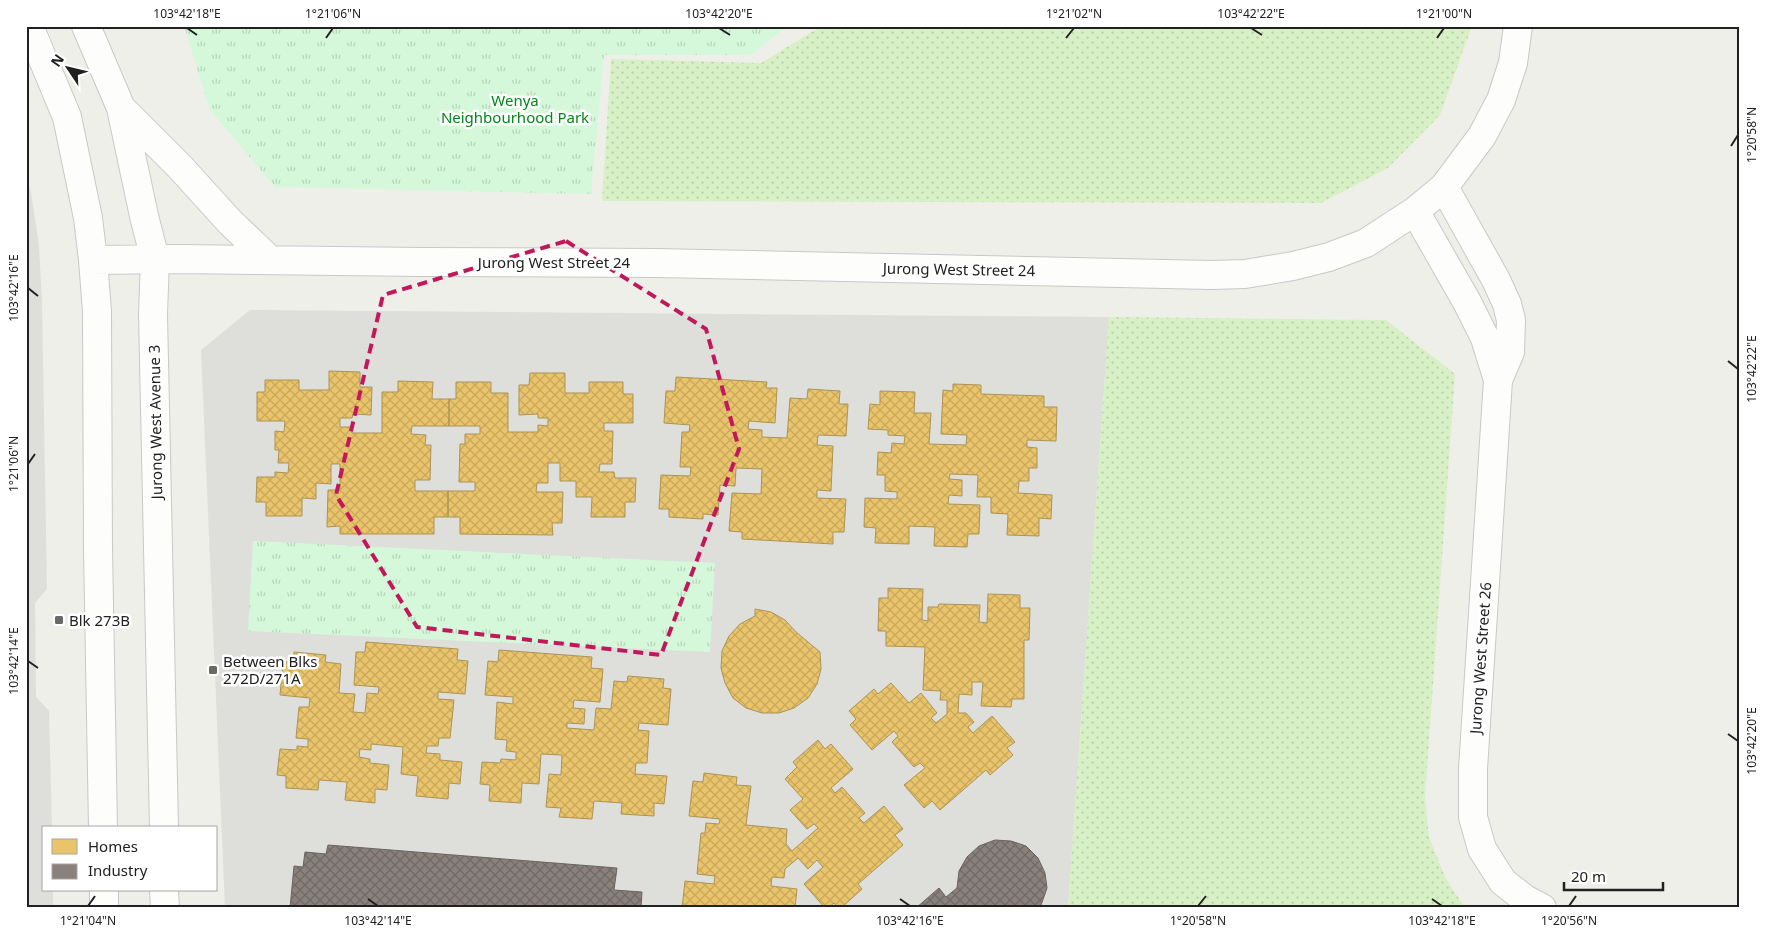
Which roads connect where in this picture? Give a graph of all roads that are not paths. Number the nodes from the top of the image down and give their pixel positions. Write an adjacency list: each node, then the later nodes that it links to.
1 (29, 26): 8 (street)
2 (86, 26): 4 (street, Jurong West Avenue 3)
3 (1518, 26): 5 (street, Jurong West Street 24)
4 (121, 108): 7 (street, Jurong West Avenue 3); 9 (street)
5 (1444, 187): 6 (street, Jurong West Street 24); 10 (street, Jurong West Street 26)
6 (1415, 211): 9 (street, Jurong West Street 24); 10 (street, Jurong West Street 26)
7 (155, 259): 8 (street, Jurong West Street 24); 9 (street, Jurong West Street 24); 12 (street, Jurong West Avenue 3)
8 (93, 260): 11 (street)
9 (270, 260)
10 (1498, 380): 17 (street, Jurong West Street 26)
11 (103, 826)
12 (164, 826)
13 (104, 892): 15 (street)
14 (164, 892): 16 (street)
15 (104, 908)
16 (165, 908)
17 (1542, 908)

